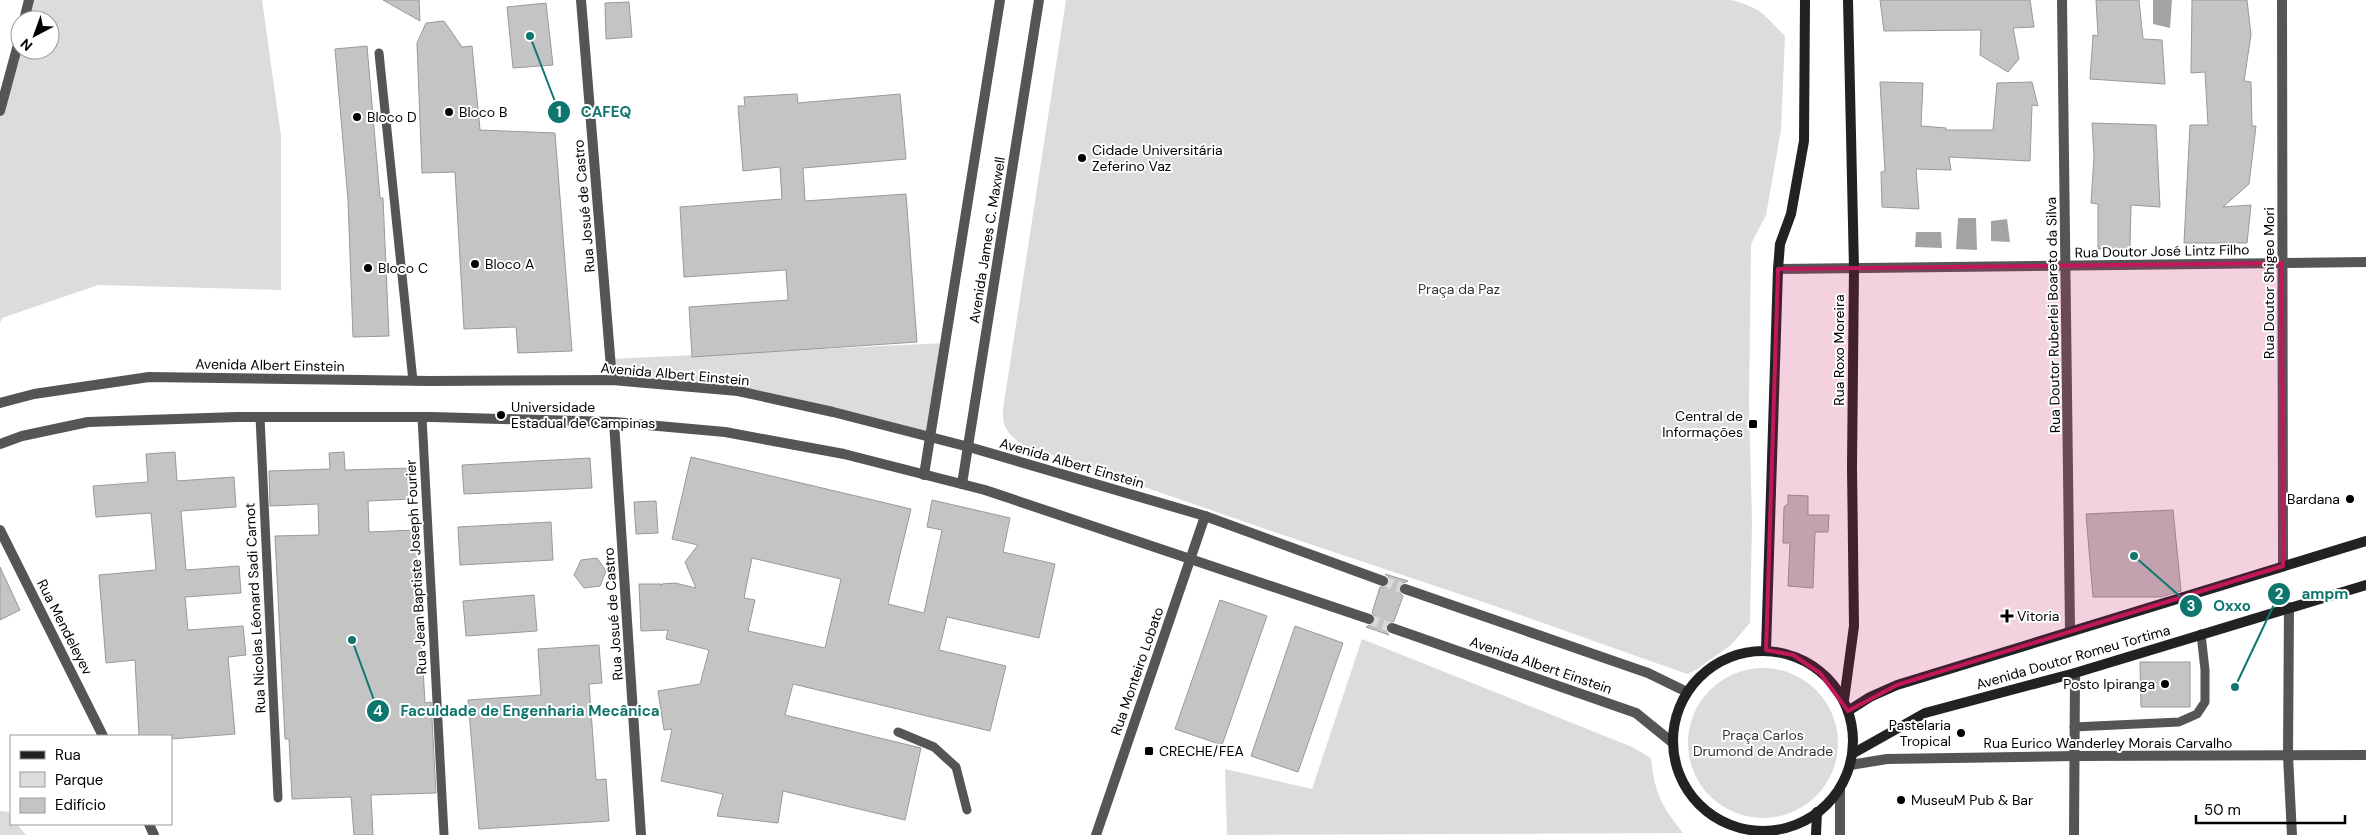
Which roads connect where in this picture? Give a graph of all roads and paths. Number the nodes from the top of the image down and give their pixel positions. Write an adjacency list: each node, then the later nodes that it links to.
1 (581, 0): 16 (street, Rua Josué de Castro)
2 (1000, 0): 22 (street, Avenida James C. Maxwell)
3 (1039, 0): 24 (street, Avenida James C. Maxwell)
4 (1806, 0): 14 (main road)
5 (1848, 0): 15 (main road, Rua Roxo Moreira)
6 (2062, 0): 13 (street, Rua Doutor Ruberlei Boareto da Silva)
7 (2282, 0): 12 (street, Rua Doutor Shigeo Mori)
8 (379, 53): 17 (lane)
9 (14, 60): 10 (street)
10 (0, 111)
11 (2366, 262): 12 (street, Rua Doutor José Lintz Filho)
12 (2282, 263): 13 (street, Rua Doutor José Lintz Filho); 31 (street, Rua Doutor Shigeo Mori)
13 (2067, 266): 15 (street, Rua Doutor José Lintz Filho); 38 (street, Rua Doutor Ruberlei Boareto da Silva)
14 (1778, 269): 15 (street, Rua Doutor José Lintz Filho); 40 (main road)
15 (1854, 269): 43 (main road, Rua Roxo Moreira)
16 (612, 380): 17 (street, Avenida Albert Einstein); 22 (street, Avenida Albert Einstein)
17 (413, 381): 18 (street, Avenida Albert Einstein)
18 (0, 403)
19 (260, 417): 20 (street); 23 (street); 55 (lane, Rua Nicolas Léonard Sadi Carnot)
20 (422, 417): 21 (street); 59 (lane, Rua Jean Baptiste Joseph Fourier)
21 (614, 422): 25 (street); 60 (street, Rua Josué de Castro)
22 (930, 437): 24 (street, Avenida Albert Einstein); 25 (street, Avenida James C. Maxwell)
23 (0, 444)
24 (969, 446): 26 (street, Avenida James C. Maxwell); 27 (street, Avenida Albert Einstein)
25 (924, 475): 26 (street)
26 (962, 484): 30 (street)
27 (1205, 516): 30 (street, Rua Monteiro Lobato); 32 (street, Avenida Albert Einstein)
28 (0, 530): 47 (street, Rua Mendeleyev)
29 (2366, 541): 31 (main road, Avenida Doutor Romeu Tortima)
30 (1190, 558): 36 (street); 61 (street, Rua Monteiro Lobato)
31 (2283, 566): 38 (main road, Avenida Doutor Romeu Tortima)
32 (1383, 581)
33 (2366, 585): 35 (main road, Avenida Doutor Romeu Tortima)
34 (1405, 589): 42 (street, Avenida Albert Einstein)
35 (2288, 607): 39 (main road, Avenida Doutor Romeu Tortima); 52 (street)
36 (1369, 620)
37 (1392, 628): 48 (street, Avenida Albert Einstein)
38 (2070, 630): 44 (main road, Avenida Doutor Romeu Tortima)
39 (2201, 634): 41 (main road, Avenida Doutor Romeu Tortima); 45 (lane)
40 (1766, 650): 42 (main road); 43 (main road)
41 (2075, 673): 45 (street); 49 (main road, Avenida Doutor Romeu Tortima)
42 (1687, 692): 48 (main road)
43 (1844, 700): 44 (main road)
44 (1848, 711): 49 (main road)
45 (2074, 727): 51 (street)
46 (898, 732): 56 (lane)
47 (103, 735)
48 (1673, 743): 58 (main road)
49 (1852, 754): 53 (main road)
50 (2366, 755): 52 (street, Rua Eurico Wanderley Morais Carvalho)
51 (2074, 756): 52 (street, Rua Eurico Wanderley Morais Carvalho); 53 (street, Rua Eurico Wanderley Morais Carvalho); 64 (street)
52 (2288, 756): 65 (street)
53 (1850, 764): 54 (main road)
54 (1840, 788): 57 (main road); 63 (street)
55 (278, 798)
56 (967, 810)
57 (1817, 812): 58 (main road); 62 (main road)
58 (1782, 832)
59 (444, 835)
60 (641, 835)
61 (1096, 835)
62 (1816, 835)
63 (1840, 835)
64 (2074, 835)
65 (2292, 835)

